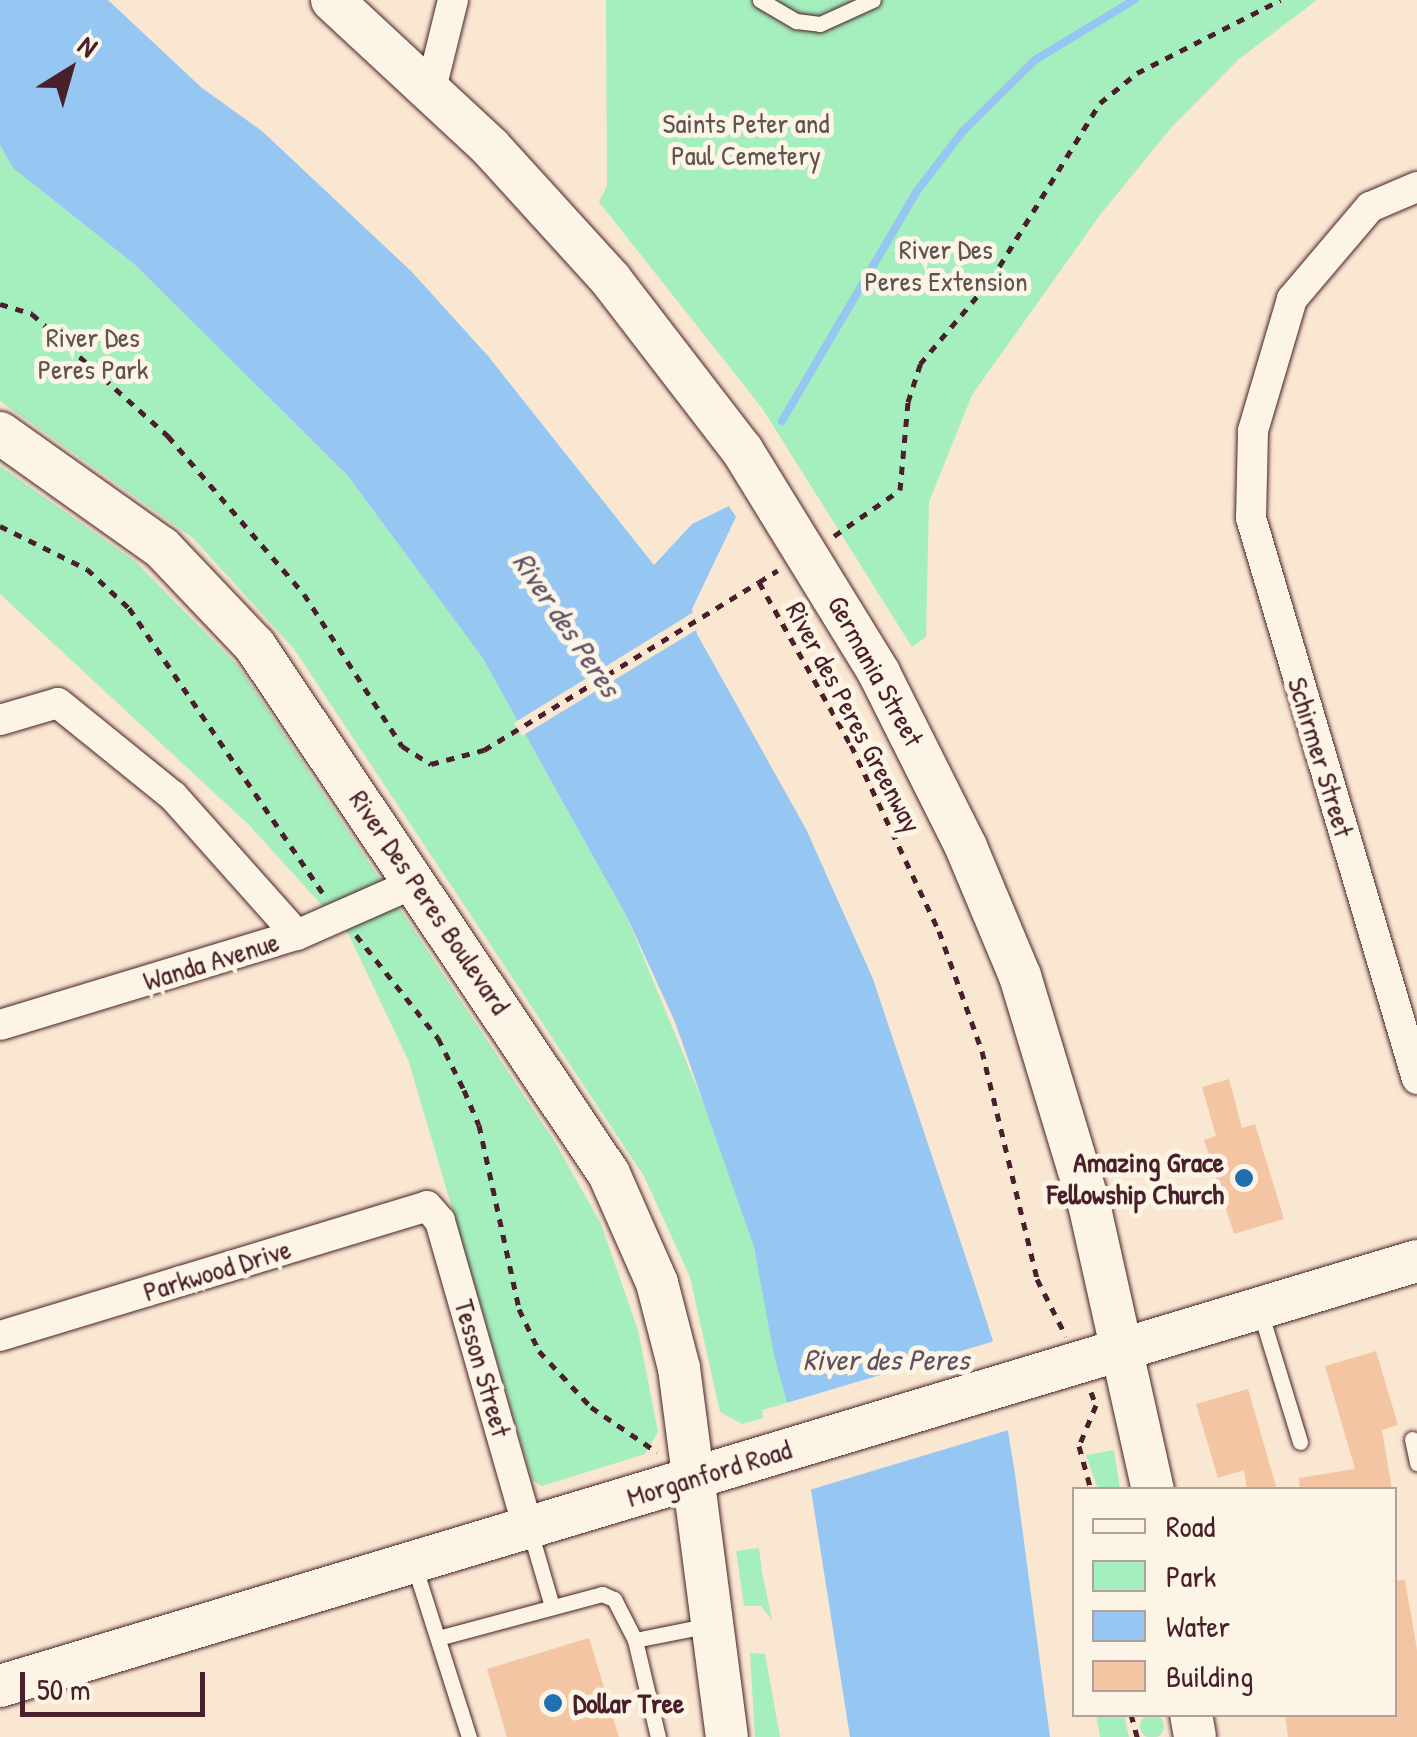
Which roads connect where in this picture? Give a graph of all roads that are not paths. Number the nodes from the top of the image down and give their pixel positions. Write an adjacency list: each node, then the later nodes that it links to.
1 (332, 0): 5 (main road, Germania Street)
2 (453, 0): 5 (street)
3 (760, 0): 4 (lane)
4 (873, 0)
5 (431, 89): 17 (main road, Germania Street)
6 (1417, 187): 12 (street, Schirmer Street)
7 (0, 433): 9 (main road, River Des Peres Boulevard)
8 (0, 720): 10 (street)
9 (417, 882): 10 (street, Wanda Avenue); 21 (main road, River Des Peres Boulevard)
10 (297, 936): 11 (street, Wanda Avenue)
11 (0, 1025)
12 (1417, 1079)
13 (434, 1209): 16 (street, Parkwood Drive); 23 (street, Tesson Street)
14 (1417, 1260): 15 (main road, Morganford Road)
15 (1259, 1308): 17 (main road, Morganford Road); 19 (lane)
16 (0, 1336)
17 (1126, 1348): 21 (main road, Morganford Road); 22 (main road, Germania Street)
18 (1412, 1439): 20 (lane)
19 (1300, 1442)
20 (1417, 1463)
21 (694, 1478): 23 (main road, Morganford Road); 26 (main road, River Des Peres Boulevard)
22 (1152, 1487)
23 (528, 1527): 24 (main road, Morganford Road); 25 (lane)
24 (413, 1562): 27 (lane); 29 (main road, Morganford Road)
25 (552, 1606): 27 (lane); 28 (lane)
26 (714, 1625): 28 (lane); 32 (main road, River Des Peres Boulevard)
27 (438, 1638): 30 (lane)
28 (635, 1640): 31 (lane)
29 (0, 1686)
30 (470, 1737)
31 (658, 1737)
32 (726, 1737)

